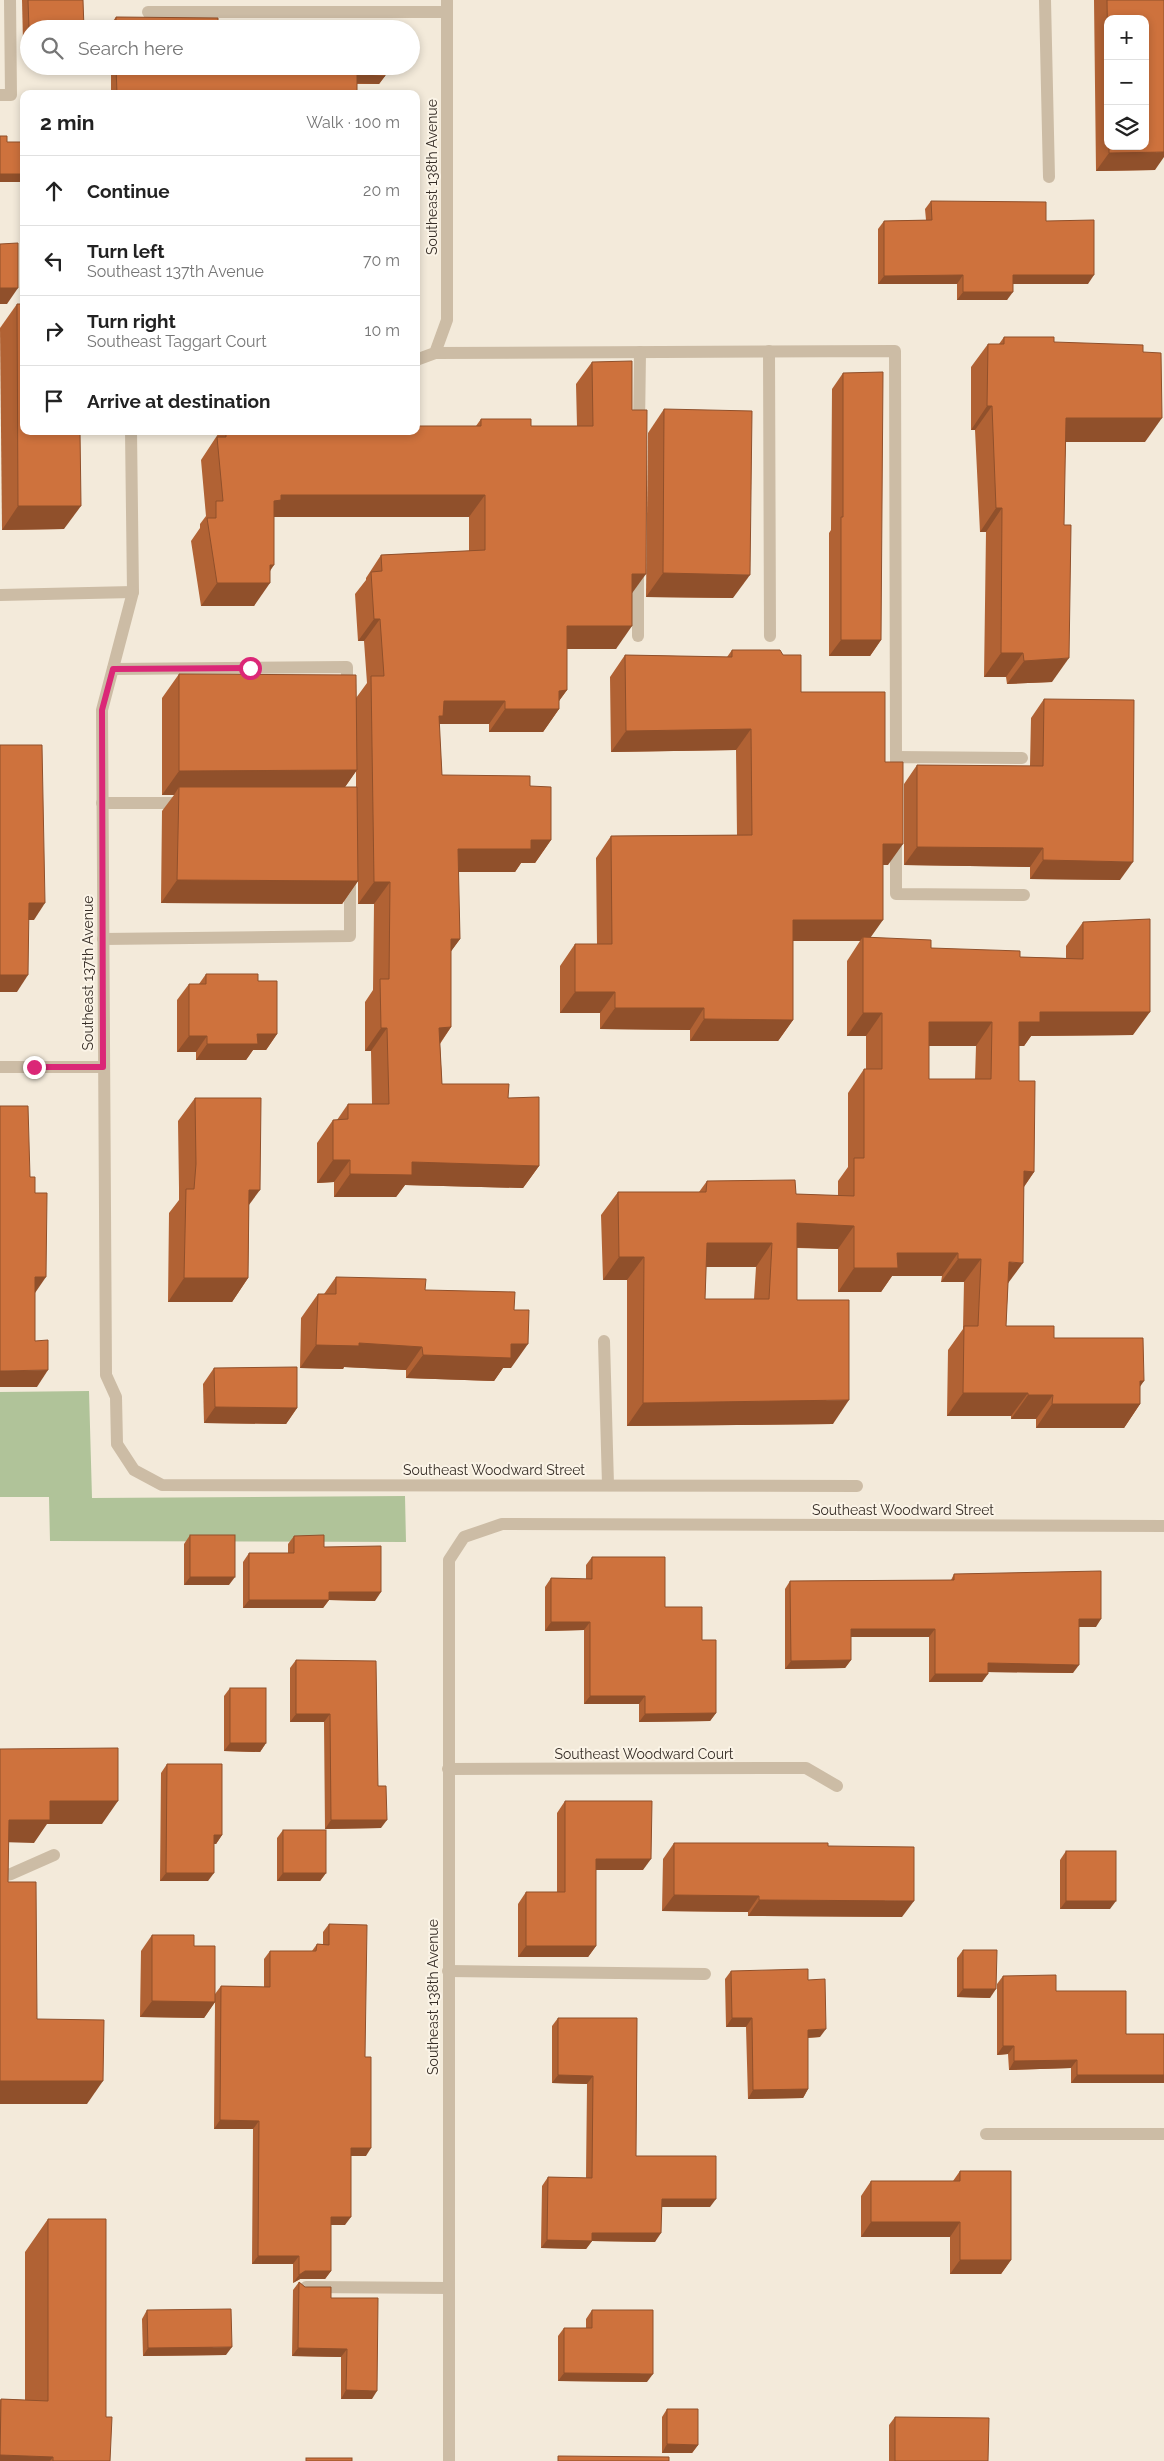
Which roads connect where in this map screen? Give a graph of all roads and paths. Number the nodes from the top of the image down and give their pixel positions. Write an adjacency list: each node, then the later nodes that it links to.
1 (10, 0): 5 (street)
2 (1045, 0): 6 (street)
3 (447, 6): 4 (street); 9 (street, Southeast 138th Avenue)
4 (148, 12)
5 (0, 95)
6 (1049, 177)
7 (640, 352): 8 (street); 9 (street); 12 (street)
8 (769, 352): 17 (street); 20 (street)
9 (435, 353): 10 (street)
10 (420, 359)
11 (131, 435): 14 (street, Southeast 137th Avenue)
12 (639, 440)
13 (638, 558): 16 (street)
14 (133, 592): 15 (street); 18 (street, Southeast 137th Avenue)
15 (0, 595)
16 (638, 636)
17 (770, 636)
18 (113, 669): 19 (street); 23 (street, Southeast 137th Avenue)
19 (348, 706)
20 (896, 757): 21 (street); 22 (street)
21 (1022, 758)
22 (896, 776)
23 (102, 803): 24 (street); 28 (street, Southeast 137th Avenue)
24 (201, 803)
25 (896, 826): 27 (street)
26 (350, 860): 28 (street)
27 (1024, 895)
28 (103, 940): 30 (street, Southeast 137th Avenue)
29 (0, 1067): 30 (street)
30 (103, 1067): 32 (street, Southeast 137th Avenue)
31 (604, 1341): 33 (street)
32 (134, 1470): 33 (street, Southeast Woodward Street)
33 (608, 1485): 34 (street, Southeast Woodward Street)
34 (857, 1486)
35 (1164, 1526): 36 (street, Southeast Woodward Street)
36 (464, 1537): 37 (street, Southeast 138th Avenue)
37 (448, 1769): 38 (street, Southeast Woodward Court); 41 (street, Southeast 138th Avenue)
38 (837, 1786)
39 (54, 1855): 40 (street)
40 (0, 1876)
41 (448, 1971): 42 (street); 46 (street, Southeast 138th Avenue)
42 (705, 1974)
43 (986, 2134): 44 (street)
44 (1164, 2134)
45 (300, 2287): 46 (street)
46 (449, 2288): 47 (street, Southeast 138th Avenue)
47 (449, 2461)

